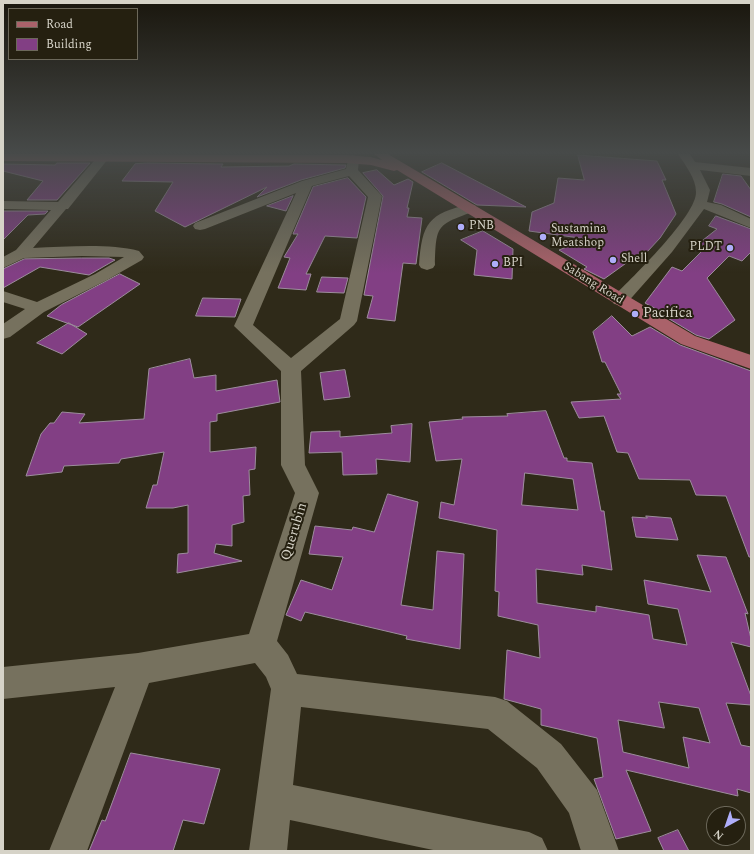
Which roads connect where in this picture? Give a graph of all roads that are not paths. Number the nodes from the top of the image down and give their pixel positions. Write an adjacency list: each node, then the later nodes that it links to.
1 (73, 194): 9 (street)
2 (282, 194): 12 (street)
3 (303, 194): 21 (street)
4 (372, 194): 21 (street)
5 (446, 194): 10 (main road, Sabang Road)
6 (703, 194): 7 (street)
7 (699, 204): 11 (street); 17 (street)
8 (3, 205): 9 (street)
9 (63, 206): 13 (street)
10 (470, 208): 15 (street); 17 (main road, Sabang Road)
11 (751, 224)
12 (200, 226)
13 (22, 253): 14 (street); 18 (street)
14 (3, 263)
15 (428, 265)
16 (3, 296): 18 (street)
17 (620, 300): 20 (main road, Sabang Road)
18 (38, 308): 19 (street)
19 (3, 332)
20 (751, 362)
21 (291, 369): 22 (street, Querubin)
22 (260, 647): 23 (street); 25 (street)
23 (138, 669): 24 (street); 27 (street)
24 (3, 683)
25 (287, 689): 26 (street); 30 (street)
26 (275, 799): 28 (street); 29 (street)
27 (68, 851)
28 (268, 851)
29 (529, 851)
30 (600, 851)

